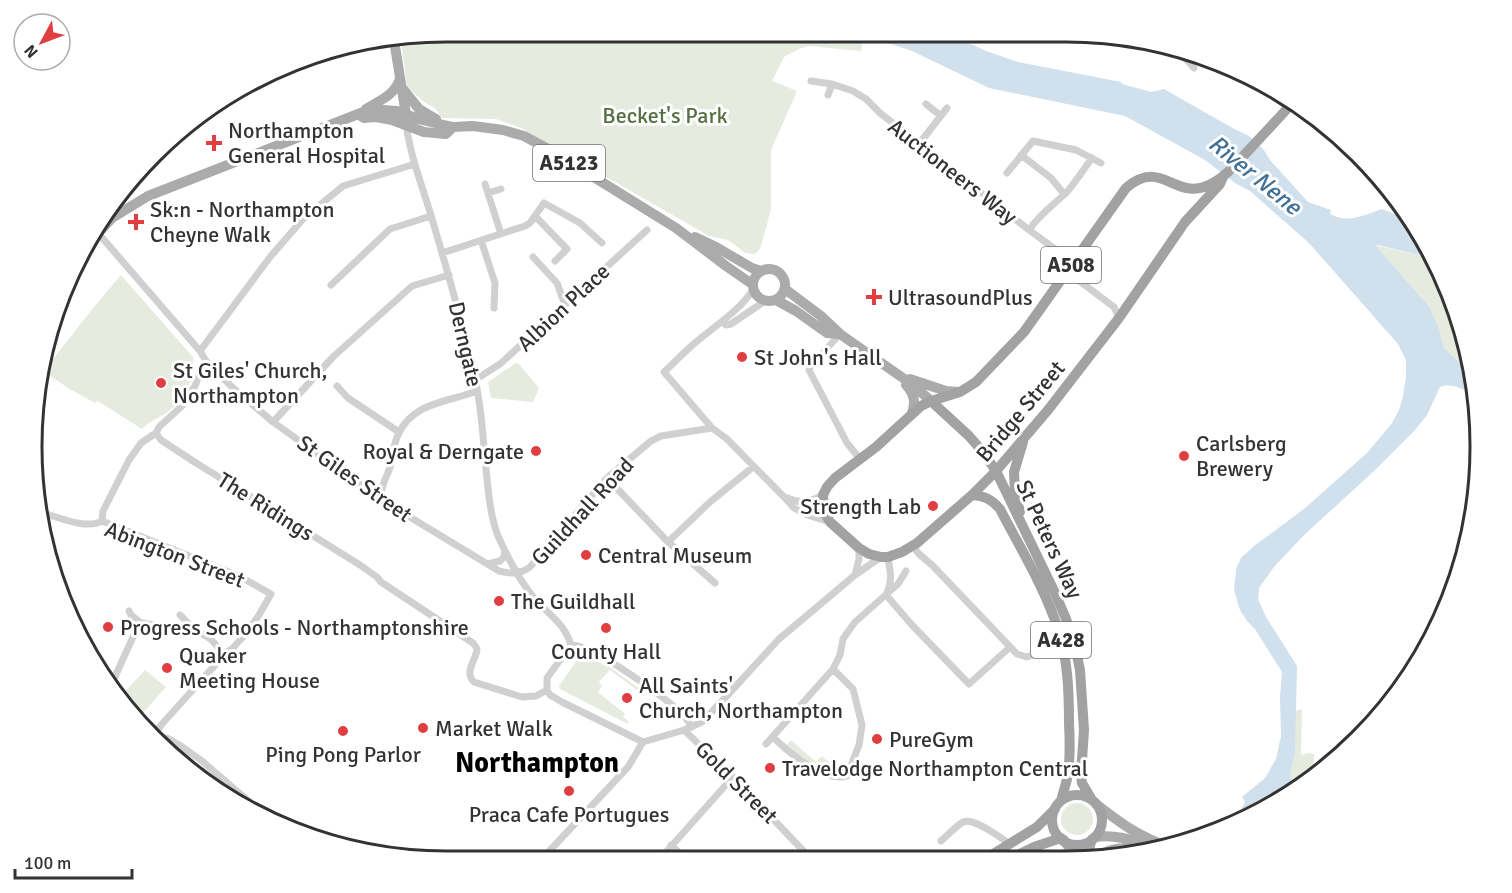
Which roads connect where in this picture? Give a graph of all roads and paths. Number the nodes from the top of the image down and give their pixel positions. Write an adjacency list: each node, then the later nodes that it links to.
1 (395, 45): 5 (main road)
2 (1187, 61): 3 (street)
3 (1194, 68)
4 (811, 81): 6 (street, Auctioneers Way)
5 (401, 83): 11 (main road); 13 (main road); 14 (main road)
6 (832, 84): 7 (street); 15 (street, Auctioneers Way)
7 (828, 95)
8 (926, 104): 12 (street)
9 (947, 108): 12 (street)
10 (1287, 108): 21 (highway, Bridge Street)
11 (359, 115): 13 (main road); 30 (main road)
12 (941, 116): 15 (street)
13 (406, 121): 14 (main road); 19 (street, Derngate)
14 (448, 126): 31 (main road, A5123)
15 (919, 144): 33 (street, Auctioneers Way)
16 (1021, 155): 17 (street); 20 (street); 26 (street)
17 (1092, 158): 18 (street); 26 (street)
18 (1101, 163)
19 (416, 164): 28 (street, Derngate); 54 (street)
20 (1007, 173)
21 (1223, 177): 23 (highway); 27 (highway, Bridge Street)
22 (485, 184): 25 (street)
23 (1186, 188): 27 (highway); 41 (highway, A508)
24 (501, 189): 25 (street)
25 (489, 193): 34 (street)
26 (1064, 194): 33 (street)
27 (1194, 213): 51 (highway, Bridge Street)
28 (431, 216): 38 (street, Derngate); 45 (street)
29 (535, 216): 34 (street); 37 (street); 40 (street)
30 (114, 217)
31 (676, 228): 42 (main road, A5123); 46 (main road, A5123)
32 (647, 230): 49 (street, Albion Place)
33 (1029, 230): 41 (street, Auctioneers Way)
34 (501, 234): 36 (street)
35 (101, 236): 54 (street, St Giles Street)
36 (481, 240): 38 (street); 50 (street)
37 (602, 243)
38 (442, 253): 43 (street, Derngate)
39 (533, 257): 49 (street)
40 (555, 261)
41 (1073, 262): 44 (highway, A508)
42 (761, 271): 46 (main road); 47 (main road)
43 (449, 275): 57 (street, Derngate); 63 (street)
44 (1064, 275): 51 (street); 60 (highway, A508)
45 (331, 285)
46 (753, 287): 48 (main road); 52 (street)
47 (785, 289): 48 (main road); 53 (main road)
48 (770, 301): 52 (street); 53 (main road)
49 (565, 305): 57 (street, Albion Place)
50 (494, 308)
51 (1119, 318): 67 (highway, Bridge Street)
52 (722, 322): 64 (street)
53 (840, 334): 56 (main road); 68 (street)
54 (200, 351): 55 (street, St Giles Street)
55 (206, 361): 63 (street, St Giles Street); 66 (street)
56 (899, 375): 60 (main road); 61 (main road); 62 (main road)
57 (476, 381): 59 (street, Derngate)
58 (337, 386): 65 (street)
59 (477, 391): 65 (street); 84 (street, Derngate)
60 (960, 392): 61 (highway, A508)
61 (931, 401): 62 (highway, A508); 70 (highway, A428)
62 (912, 413): 68 (highway, A508)
63 (273, 422): 76 (street, St Giles Street)
64 (712, 428): 69 (street); 71 (street, Guildhall Road)
65 (399, 432): 76 (street)
66 (156, 433): 78 (street); 102 (street, The Ridings)
67 (1024, 439): 70 (highway, Bridge Street); 80 (highway)
68 (860, 459): 72 (highway, A508)
69 (753, 466): 74 (street); 81 (street)
70 (996, 471): 73 (highway, Bridge Street); 80 (highway, St Peters Way / A428)
71 (607, 478): 81 (street); 88 (street, Guildhall Road)
72 (823, 495): 74 (street); 79 (highway)
73 (972, 495): 75 (highway, Bridge Street); 82 (highway, Bridge Street)
74 (784, 497): 79 (street)
75 (987, 497): 97 (highway, St Peters Way / A428)
76 (381, 498): 86 (street, St Giles Street)
77 (48, 515): 78 (street, Abington Street)
78 (102, 521): 99 (street, Abington Street)
79 (830, 522): 83 (highway)
80 (1026, 536): 111 (highway, St Peters Way / A428)
81 (668, 542): 90 (street)
82 (912, 546): 85 (highway, Bridge Street); 98 (street)
83 (859, 548): 85 (highway); 89 (street)
84 (505, 550): 86 (street); 88 (street, Derngate)
85 (885, 557): 89 (street, Bridge Street); 91 (street)
86 (488, 564): 88 (street, St Giles Street)
87 (906, 571): 91 (street)
88 (518, 573): 96 (street, Derngate)
89 (855, 575): 103 (street, Bridge Street)
90 (715, 583)
91 (886, 595): 98 (street); 100 (street)
92 (129, 611): 94 (street)
93 (180, 615): 95 (street)
94 (141, 623): 95 (street); 101 (street)
95 (196, 631): 99 (street)
96 (571, 644): 102 (street); 103 (street, Gold Street)
97 (1063, 646): 98 (street); 112 (highway, St Peters Way / A428)
98 (1009, 648)
99 (221, 655): 104 (street)
100 (833, 669): 105 (street); 105 (street)
101 (115, 677)
102 (547, 690): 107 (street)
103 (688, 728): 107 (street, Bridge Street); 109 (street, Gold Street)
104 (158, 730)
105 (773, 737): 108 (street)
106 (166, 738): 110 (street)
107 (644, 742): 122 (street)
108 (766, 744)
109 (733, 777): 120 (street); 125 (street, Gold Street)
110 (243, 796)
111 (1094, 802): 112 (highway); 114 (highway); 117 (main road)
112 (1059, 804): 115 (highway); 118 (highway)
113 (993, 833): 116 (street); 118 (street); 126 (street)
114 (1094, 838): 115 (highway); 119 (main road); 121 (main road)
115 (1063, 839): 128 (highway); 129 (main road)
116 (941, 841)
117 (1152, 841)
118 (1010, 844): 127 (highway)
119 (1141, 844)
120 (671, 845): 123 (street); 124 (street)
121 (1090, 850)
122 (549, 851)
123 (666, 851)
124 (677, 851)
125 (803, 851)
126 (992, 851)
127 (998, 851)
128 (1026, 851)
129 (1070, 851)

